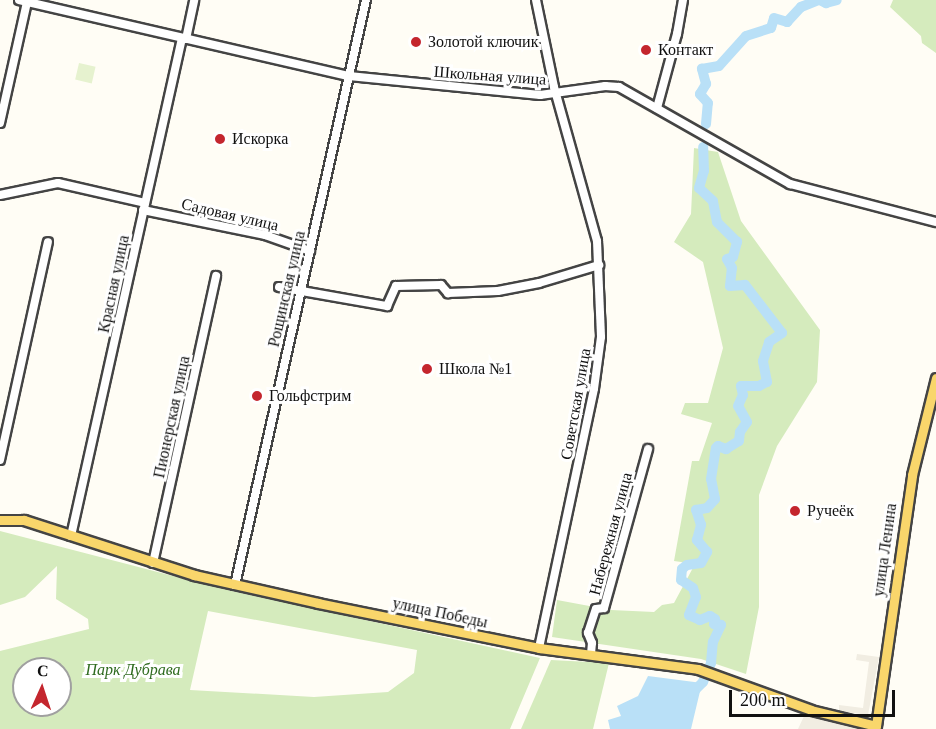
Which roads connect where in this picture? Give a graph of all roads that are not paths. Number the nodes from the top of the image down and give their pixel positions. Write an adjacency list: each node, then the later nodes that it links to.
1 (194, 0): 6 (street, Красная улица)
2 (366, 0): 7 (street, Рощинская улица)
3 (536, 0): 8 (street, Советская улица)
4 (683, 0): 9 (street)
5 (23, 1): 6 (street, Школьная улица); 10 (street)
6 (184, 39): 7 (street, Школьная улица); 12 (street, Красная улица)
7 (349, 76): 8 (street, Школьная улица); 15 (street, Рощинская улица)
8 (556, 94): 9 (street, Школьная улица); 16 (street, Советская улица)
9 (657, 108): 13 (street, Школьная улица)
10 (0, 123)
11 (0, 195): 12 (street, Садовая улица)
12 (144, 206): 15 (street, Садовая улица); 24 (street, Красная улица)
13 (936, 222)
14 (48, 242): 22 (street)
15 (310, 251): 19 (street, Рощинская улица)
16 (599, 265): 19 (street); 27 (street, Советская улица)
17 (216, 276): 25 (street, Пионерская улица)
18 (279, 286): 19 (street)
19 (300, 290): 26 (street, Рощинская улица)
20 (936, 378): 29 (main road, улица Ленина)
21 (648, 449): 28 (street, Набережная улица)
22 (0, 460)
23 (0, 520): 24 (main road, улица Победы)
24 (71, 536): 25 (main road, улица Победы)
25 (153, 563): 26 (main road, улица Победы)
26 (235, 585): 27 (main road, улица Победы)
27 (539, 648): 28 (main road, улица Победы)
28 (591, 654): 29 (main road, улица Победы)
29 (876, 728)

